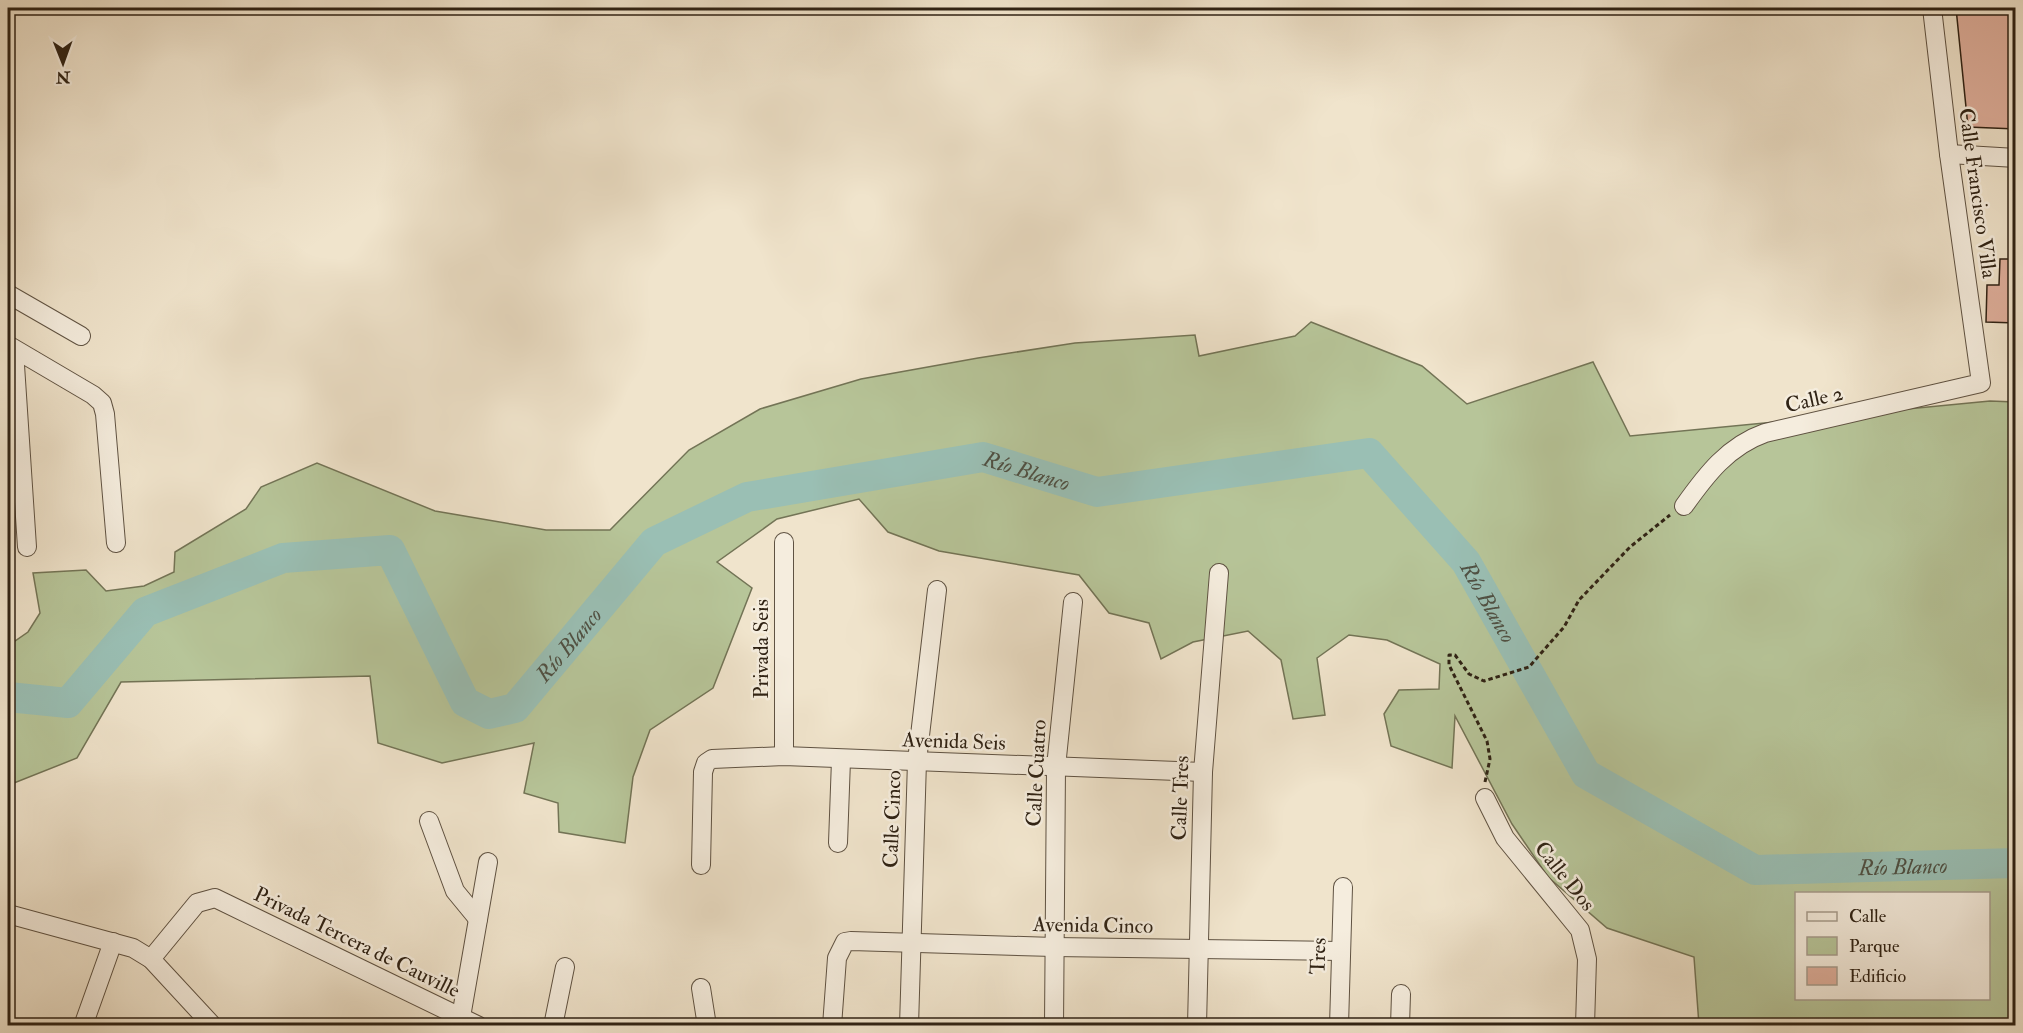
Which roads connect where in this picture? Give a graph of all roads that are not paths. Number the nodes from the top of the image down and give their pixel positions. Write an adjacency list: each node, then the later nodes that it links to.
1 (1932, 8): 2 (street, Calle Francisco Villa)
2 (1948, 154): 3 (street); 7 (street, Calle Francisco Villa)
3 (2016, 158)
4 (8, 294): 5 (street)
5 (81, 336)
6 (11, 348): 10 (street); 11 (street)
7 (1981, 383): 8 (street, Calle 2)
8 (1684, 506)
9 (784, 542): 15 (street, Privada Seis)
10 (116, 543)
11 (27, 547)
12 (1220, 573): 19 (street, Calle Tres)
13 (937, 590): 17 (street, Calle Cinco)
14 (1072, 602): 18 (street, Calle Cuatro)
15 (784, 756): 16 (street, Avenida Seis); 24 (street, Avenida Seis)
16 (841, 760): 17 (street, Avenida Seis); 22 (street)
17 (917, 761): 18 (street, Avenida Seis); 29 (street, Calle Cinco)
18 (1056, 767): 19 (street, Avenida Seis); 30 (street, Calle Cuatro)
19 (1203, 772): 31 (street, Calle Tres)
20 (1485, 798): 49 (street, Calle Dos)
21 (429, 821): 27 (street)
22 (838, 843)
23 (488, 862): 27 (street, Privada Tercera de Cauville)
24 (701, 865)
25 (1343, 887): 32 (street, Tres)
26 (8, 914): 28 (street)
27 (478, 919): 37 (street, Privada Tercera de Cauville)
28 (113, 942): 33 (street); 38 (street)
29 (911, 942): 30 (street, Avenida Cinco); 43 (street, Avenida Cinco); 44 (street, Calle Cinco)
30 (1054, 947): 31 (street, Avenida Cinco); 45 (street, Calle Cuatro)
31 (1198, 949): 32 (street, Avenida Cinco); 46 (street, Calle Tres)
32 (1341, 951): 47 (street, Tres)
33 (152, 959): 37 (street, Privada Tercera de Cauville); 39 (street)
34 (565, 967): 41 (street)
35 (701, 988): 42 (street)
36 (1401, 994): 48 (street)
37 (461, 1017): 40 (street)
38 (83, 1026)
39 (213, 1026)
40 (479, 1026)
41 (553, 1026)
42 (707, 1026)
43 (832, 1026)
44 (909, 1026)
45 (1054, 1026)
46 (1197, 1026)
47 (1339, 1026)
48 (1400, 1026)
49 (1585, 1026)

